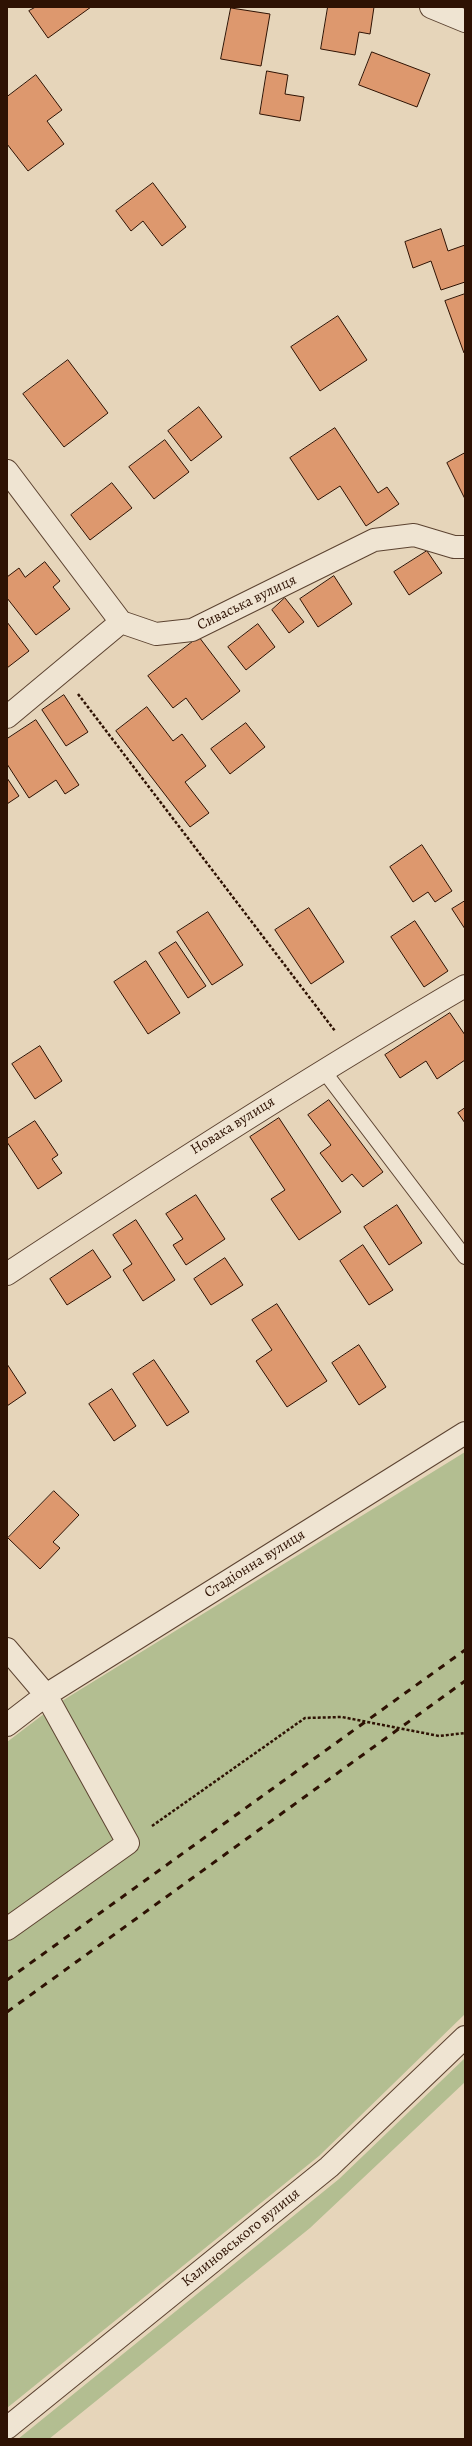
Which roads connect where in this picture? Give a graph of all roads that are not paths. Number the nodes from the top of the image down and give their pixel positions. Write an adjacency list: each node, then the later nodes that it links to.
1 (431, 7): 2 (street)
2 (465, 21)
3 (7, 471): 5 (street)
4 (465, 548): 5 (street, Сиваська вулиця)
5 (121, 622): 6 (street)
6 (7, 717)
7 (465, 986): 8 (street, Новака вулиця)
8 (323, 1070): 9 (lane); 10 (street, Новака вулиця)
9 (465, 1257)
10 (7, 1274)
11 (465, 1434): 13 (street, Стадіонна вулиця)
12 (7, 1649): 13 (street)
13 (46, 1695): 14 (street, Стадіонна вулиця); 15 (street)
14 (7, 1725)
15 (7, 1929)
16 (465, 2037): 17 (street, Калиновського вулиця)
17 (7, 2428)

